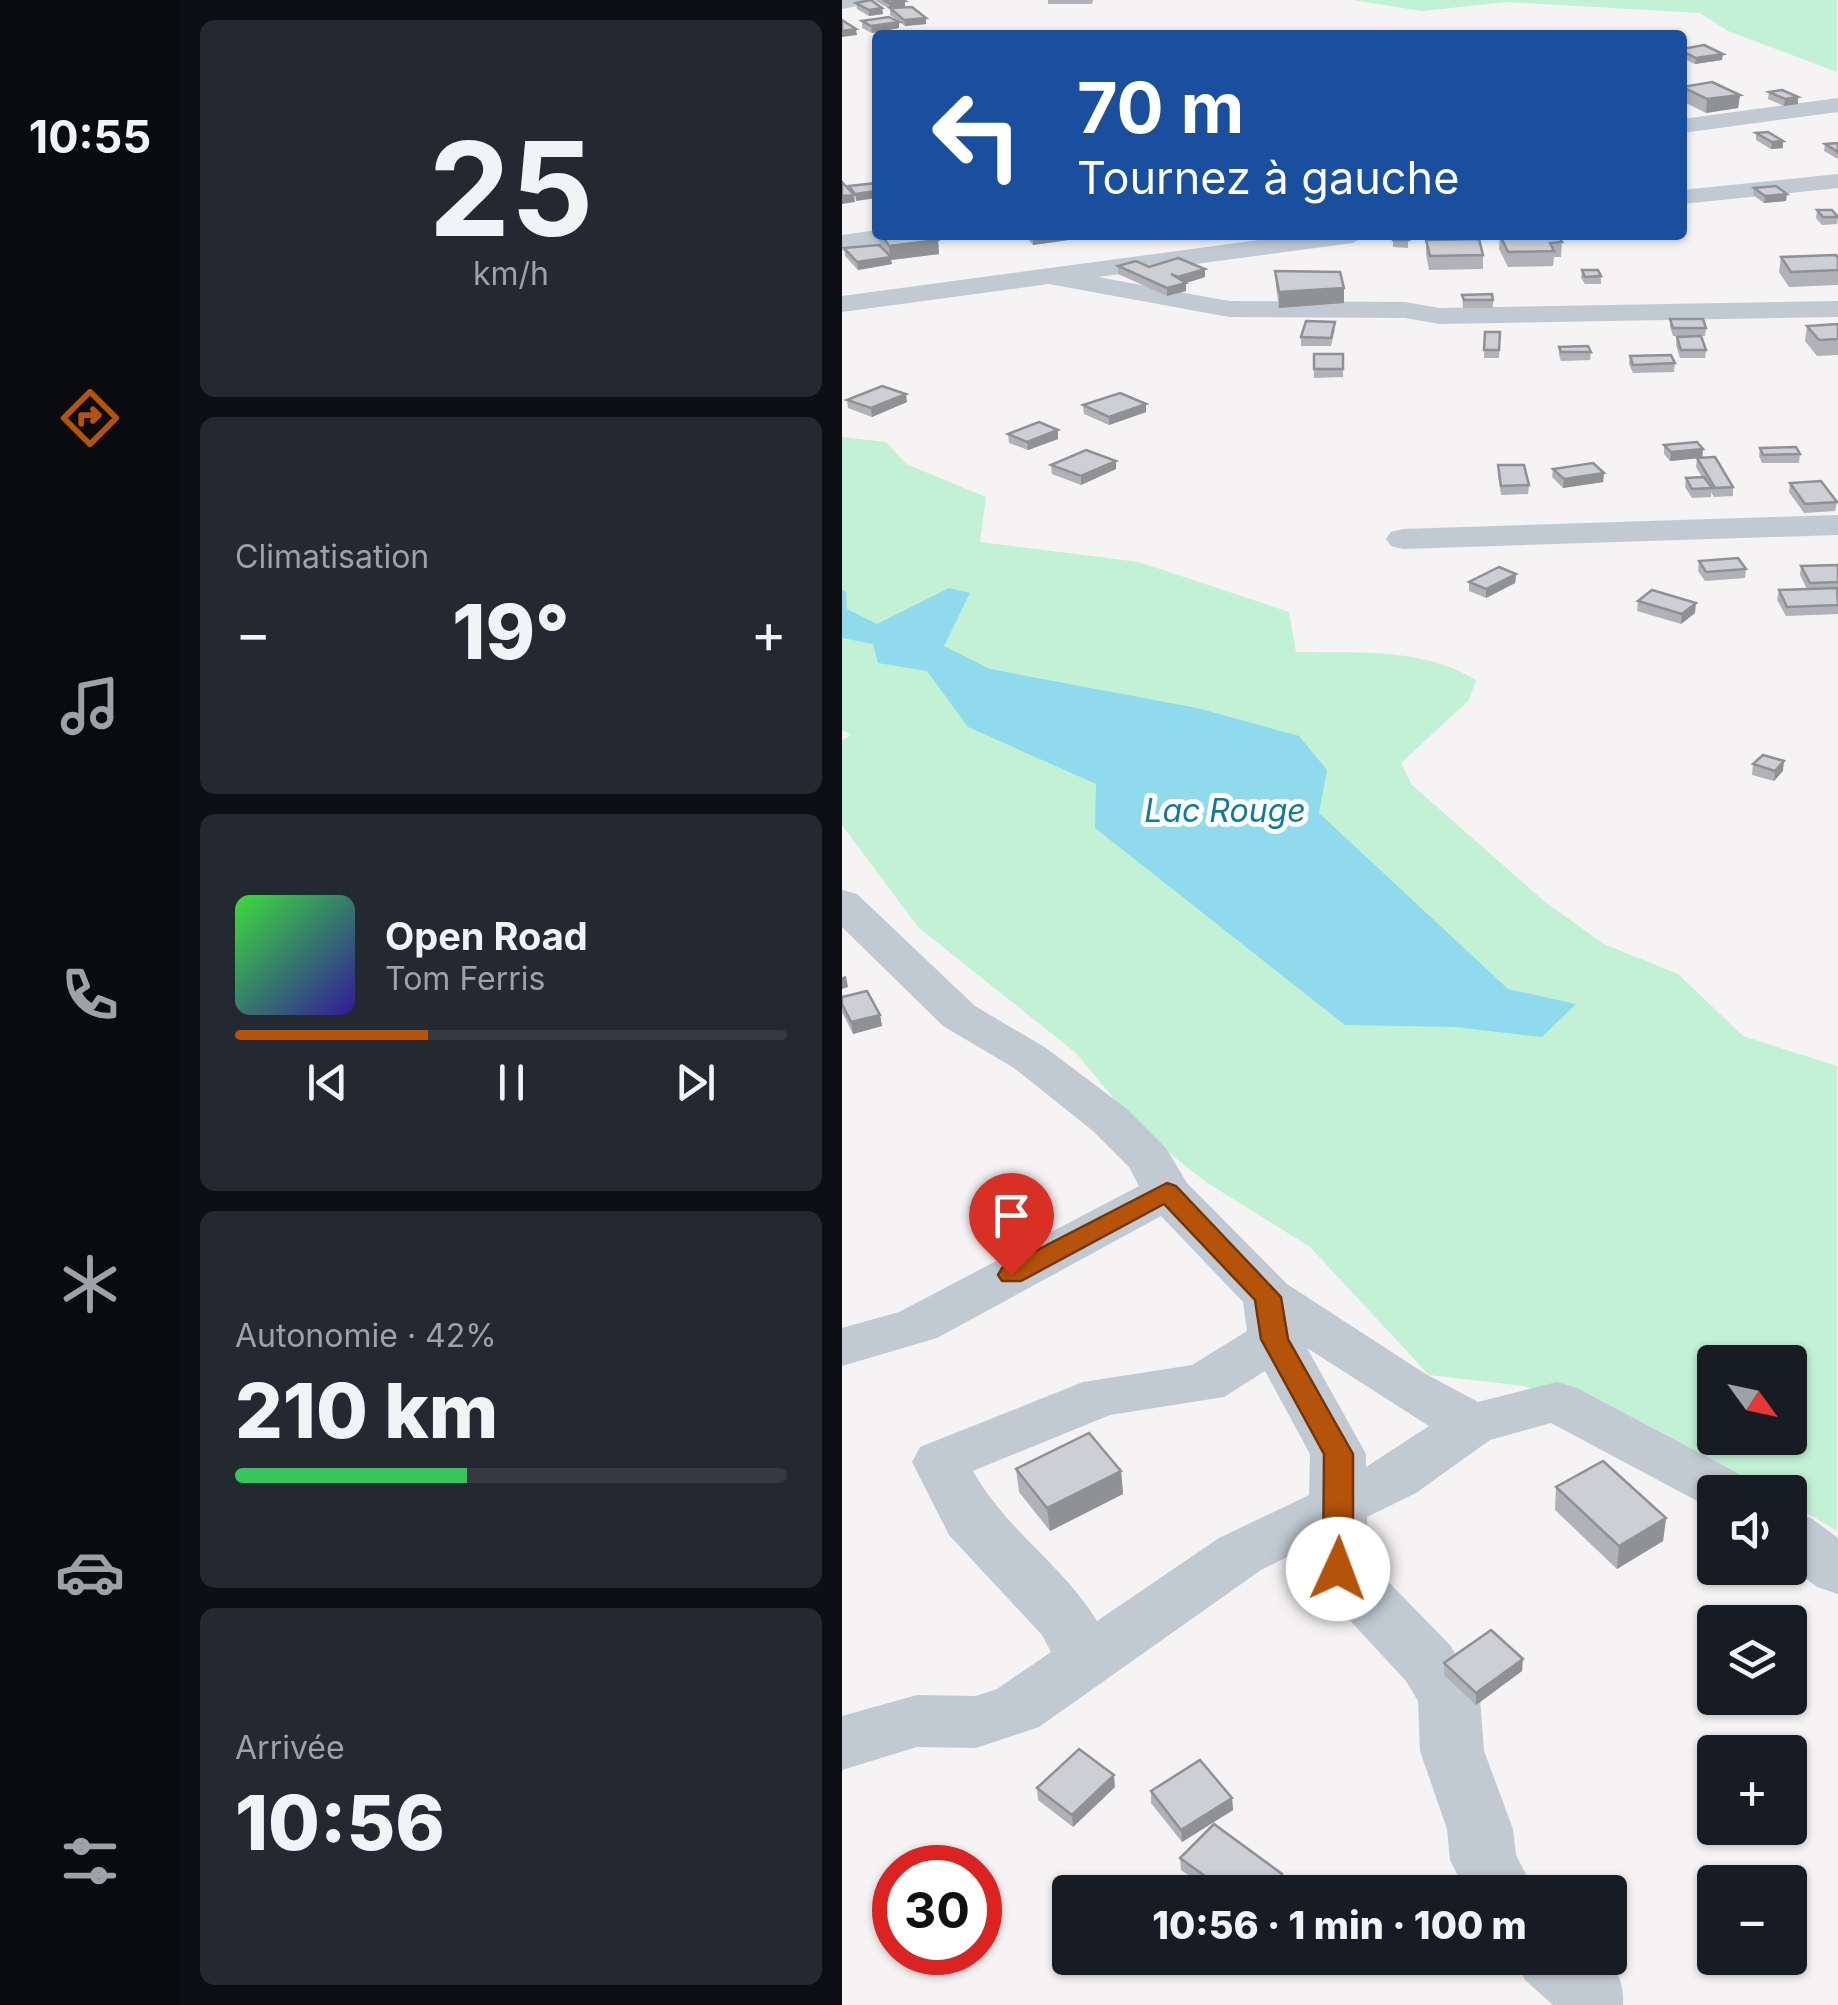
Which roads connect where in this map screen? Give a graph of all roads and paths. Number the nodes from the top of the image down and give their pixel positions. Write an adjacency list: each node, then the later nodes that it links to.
1 (860, 0): 2 (street)
2 (842, 3)
3 (1838, 105): 4 (street)
4 (1687, 125)
5 (1838, 181): 6 (street)
6 (1687, 196)
7 (872, 238): 9 (street)
8 (1317, 240): 10 (street)
9 (842, 243)
10 (1054, 277): 11 (street); 12 (street)
11 (842, 304)
12 (1838, 309)
13 (1838, 525): 14 (street)
14 (1403, 539)
15 (842, 903): 16 (street)
16 (1167, 1192): 17 (street); 18 (street)
17 (1271, 1318): 19 (street); 21 (street); 24 (street)
18 (842, 1347)
19 (1472, 1424): 20 (street); 21 (street)
20 (1697, 1477)
21 (1341, 1506): 24 (street); 26 (street)
22 (1807, 1547): 23 (street)
23 (1838, 1572)
24 (1088, 1661): 25 (street)
25 (842, 1743)
26 (1491, 1875)
27 (1571, 1975): 28 (street)
28 (1588, 2005)

